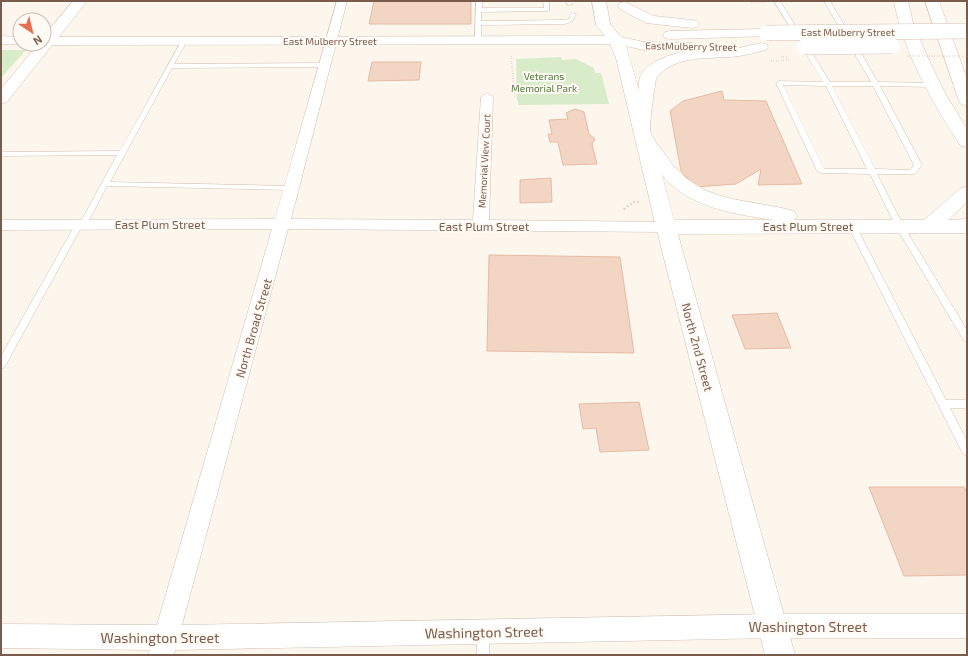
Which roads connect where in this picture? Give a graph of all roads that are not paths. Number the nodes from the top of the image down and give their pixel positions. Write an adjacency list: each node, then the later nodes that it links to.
1 (80, 1): 17 (main road)
2 (342, 1): 23 (street, North Broad Street)
3 (479, 1): 10 (lane)
4 (546, 1): 10 (lane)
5 (599, 1): 12 (main road, North 2nd Street)
6 (777, 1): 29 (lane)
7 (827, 1): 30 (lane)
8 (901, 1): 31 (main road)
9 (932, 1): 34 (main road)
10 (480, 10): 13 (lane)
11 (573, 14): 13 (lane)
12 (623, 19): 15 (main road); 15 (main road, EastMulberry Street); 20 (main road, East Mulberry Street); 25 (main road, EastMulberry Street); 36 (main road, North 2nd Street)
13 (479, 23): 20 (lane)
14 (967, 31): 16 (main road, East Mulberry Street, bridge)
15 (743, 32): 16 (main road, EastMulberry Street)
16 (766, 32)
17 (52, 34)
18 (1, 40): 19 (main road)
19 (12, 40)
20 (478, 40): 23 (main road, East Mulberry Street)
21 (52, 41): 22 (main road, East Mulberry Street)
22 (184, 41): 23 (main road, East Mulberry Street); 28 (lane)
23 (332, 42): 27 (street, North Broad Street)
24 (960, 46): 25 (main road, East Mulberry Street, bridge)
25 (775, 47): 36 (main road)
26 (37, 52): 33 (main road)
27 (326, 65): 28 (lane); 43 (street, North Broad Street)
28 (170, 66): 38 (lane)
29 (828, 84): 30 (lane); 41 (lane); 41 (lane)
30 (876, 85): 31 (lane); 41 (lane)
31 (933, 85): 35 (main road)
32 (487, 97): 49 (street, Memorial View Court)
33 (1, 99)
34 (967, 101)
35 (948, 115): 37 (main road); 40 (main road)
36 (642, 132): 50 (main road); 53 (main road, North 2nd Street)
37 (967, 142)
38 (122, 153): 39 (lane); 42 (lane)
39 (1, 154)
40 (967, 159)
41 (871, 172): 48 (lane)
42 (105, 184): 43 (lane); 45 (lane)
43 (291, 188): 46 (street, North Broad Street)
44 (967, 192): 51 (main road)
45 (81, 224): 46 (street, East Plum Street); 47 (street, East Plum Street); 55 (lane)
46 (282, 224): 49 (street, East Plum Street); 63 (street, North Broad Street)
47 (1, 225)
48 (899, 225): 50 (main road, East Plum Street); 51 (main road, East Plum Street); 54 (lane)
49 (481, 226): 53 (street, East Plum Street)
50 (852, 226): 53 (main road, East Plum Street); 56 (lane)
51 (929, 226): 52 (main road, East Plum Street)
52 (967, 226)
53 (666, 227): 59 (main road, North 2nd Street)
54 (967, 338)
55 (1, 366)
56 (943, 404): 57 (lane); 58 (lane)
57 (967, 404)
58 (967, 451)
59 (772, 626): 60 (street, Washington Street); 62 (street, Washington Street); 64 (main road, North 2nd Street)
60 (967, 626)
61 (1, 636): 63 (street, Washington Street)
62 (483, 643): 63 (street, Washington Street)
63 (163, 647)
64 (780, 655)

